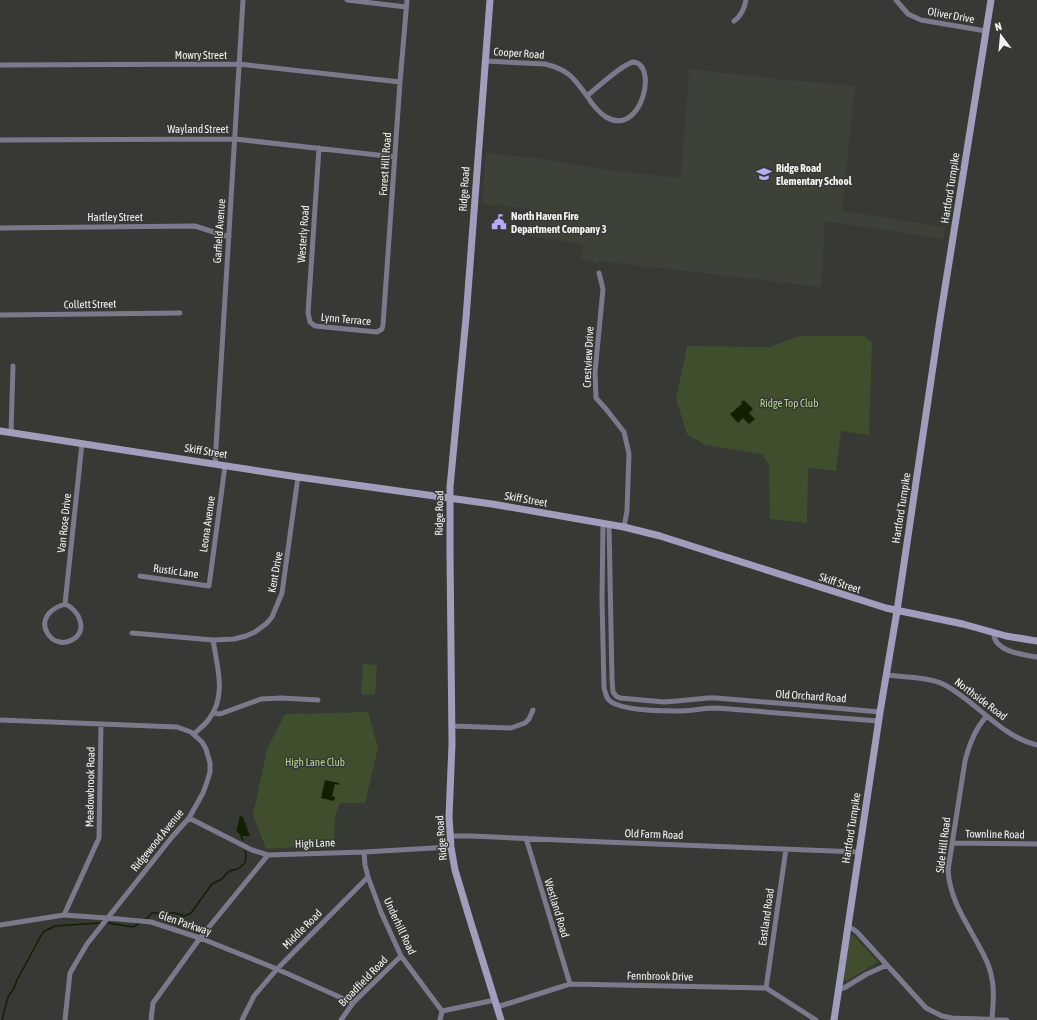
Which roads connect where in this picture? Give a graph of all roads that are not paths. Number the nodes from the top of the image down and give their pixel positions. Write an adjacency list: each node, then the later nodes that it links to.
1 (243, 0): 12 (street, Garfield Avenue)
2 (346, 0): 8 (street)
3 (407, 0): 8 (street, Forest Hill Road)
4 (490, 0): 11 (main road, Ridge Road)
5 (746, 0): 9 (street)
6 (896, 0): 10 (street, Oliver Drive)
7 (991, 0): 10 (main road, Hartford Turnpike)
8 (406, 7): 14 (street, Forest Hill Road)
9 (734, 21)
10 (986, 31): 40 (main road, Hartford Turnpike)
11 (485, 61): 15 (street, Cooper Road); 34 (main road, Ridge Road)
12 (239, 64): 13 (street, Mowry Street); 14 (street, Mowry Street); 16 (street, Garfield Avenue)
13 (0, 66)
14 (400, 82): 19 (street, Forest Hill Road)
15 (587, 96): 15 (street, Cooper Road)
16 (235, 139): 17 (street, Wayland Street); 18 (street, Wayland Street); 21 (street, Garfield Avenue)
17 (0, 140)
18 (319, 148): 19 (street, Wayland Street); 25 (street, Westerly Road)
19 (395, 157): 26 (street, Forest Hill Road)
20 (0, 228): 21 (street, Hartley Street)
21 (229, 236): 31 (street, Garfield Avenue)
22 (599, 273): 36 (street, Crestview Drive)
23 (180, 313): 24 (street, Collett Street)
24 (0, 315)
25 (310, 322): 26 (street, Lynn Terrace)
26 (382, 329)
27 (13, 366): 29 (street)
28 (0, 431): 29 (main road, Skiff Street)
29 (11, 432): 30 (main road, Skiff Street)
30 (82, 443): 31 (main road, Skiff Street); 39 (street, Van Rose Drive)
31 (215, 464): 32 (main road, Skiff Street)
32 (225, 466): 33 (main road, Skiff Street); 38 (street, Leona Avenue)
33 (298, 477): 34 (main road, Skiff Street); 45 (street, Kent Drive)
34 (450, 498): 35 (main road, Skiff Street); 63 (main road, Ridge Road)
35 (606, 524): 36 (main road, Skiff Street); 41 (street); 42 (street)
36 (624, 527): 40 (main road, Skiff Street)
37 (140, 576): 38 (street, Rustic Lane)
38 (209, 586)
39 (65, 604): 39 (street)
40 (897, 611): 43 (main road, Skiff Street); 48 (main road, Hartford Turnpike)
41 (603, 617): 42 (street); 53 (street)
42 (611, 617): 49 (street)
43 (994, 633): 46 (main road, Skiff Street); 47 (street)
44 (132, 634): 45 (street, Kent Drive)
45 (213, 640): 58 (street)
46 (1037, 641)
47 (1037, 657)
48 (886, 674): 57 (main road, Hartford Turnpike); 59 (street, Northside Road)
49 (616, 696): 50 (street, Old Orchard Road); 53 (street)
50 (708, 698): 52 (street, Old Orchard Road); 54 (street)
51 (318, 700): 58 (street)
52 (741, 700): 56 (street); 57 (street, Old Orchard Road)
53 (612, 702): 54 (street, Old Orchard Road)
54 (707, 708): 56 (street, Old Orchard Road)
55 (533, 710): 63 (street)
56 (741, 710): 61 (street, Old Orchard Road)
57 (880, 712): 61 (main road, Hartford Turnpike)
58 (213, 713): 64 (street)
59 (986, 717): 65 (street, Northside Road); 69 (street, Side Hill Road)
60 (0, 720): 62 (street, Ridgewood Avenue)
61 (878, 721): 74 (main road, Hartford Turnpike)
62 (101, 724): 64 (street, Ridgewood Avenue); 77 (street, Meadowbrook Road)
63 (452, 726): 67 (main road, Ridge Road)
64 (194, 734): 66 (street, Ridgewood Avenue)
65 (1037, 745)
66 (189, 818): 75 (street, High Lane); 78 (street, Ridgewood Avenue)
67 (450, 836): 68 (street, Old Farm Road); 71 (main road, Ridge Road)
68 (526, 838): 72 (street, Old Farm Road); 85 (street, Westland Road)
69 (952, 843): 70 (street, Townline Road); 91 (street, Side Hill Road)
70 (1037, 844)
71 (451, 847): 73 (street, High Lane); 89 (main road, Ridge Road)
72 (786, 849): 74 (street, Old Farm Road); 86 (street, Eastland Road)
73 (364, 852): 75 (street, High Lane); 76 (street)
74 (858, 852): 80 (main road, Hartford Turnpike)
75 (268, 855): 81 (street)
76 (368, 877): 82 (street, Underhill Road); 84 (street, Middle Road)
77 (64, 915): 78 (street, Glen Parkway); 79 (street, Glen Parkway)
78 (107, 918): 81 (street, Glen Parkway); 92 (street, Ridgewood Avenue)
79 (0, 925)
80 (847, 927): 83 (street); 87 (main road, Hartford Turnpike)
81 (200, 938): 84 (street, Glen Parkway); 93 (street)
82 (401, 956): 88 (street, Broadfield Road); 90 (street, Underhill Road)
83 (886, 965): 87 (street); 91 (street)
84 (277, 969): 88 (street, Glen Parkway); 94 (street, Middle Road)
85 (570, 984): 86 (street, Fennbrook Drive); 89 (street, Fennbrook Drive)
86 (766, 988): 98 (street)
87 (838, 990): 99 (main road, Hartford Turnpike)
88 (353, 1003): 95 (street, Broadfield Road)
89 (496, 1004): 90 (street, Fennbrook Drive); 97 (main road, Ridge Road)
90 (442, 1011): 96 (street)
91 (992, 1019): 100 (street)
92 (65, 1020)
93 (151, 1020)
94 (242, 1020)
95 (341, 1020)
96 (440, 1020)
97 (501, 1020)
98 (816, 1020)
99 (834, 1020)
100 (1007, 1020)

